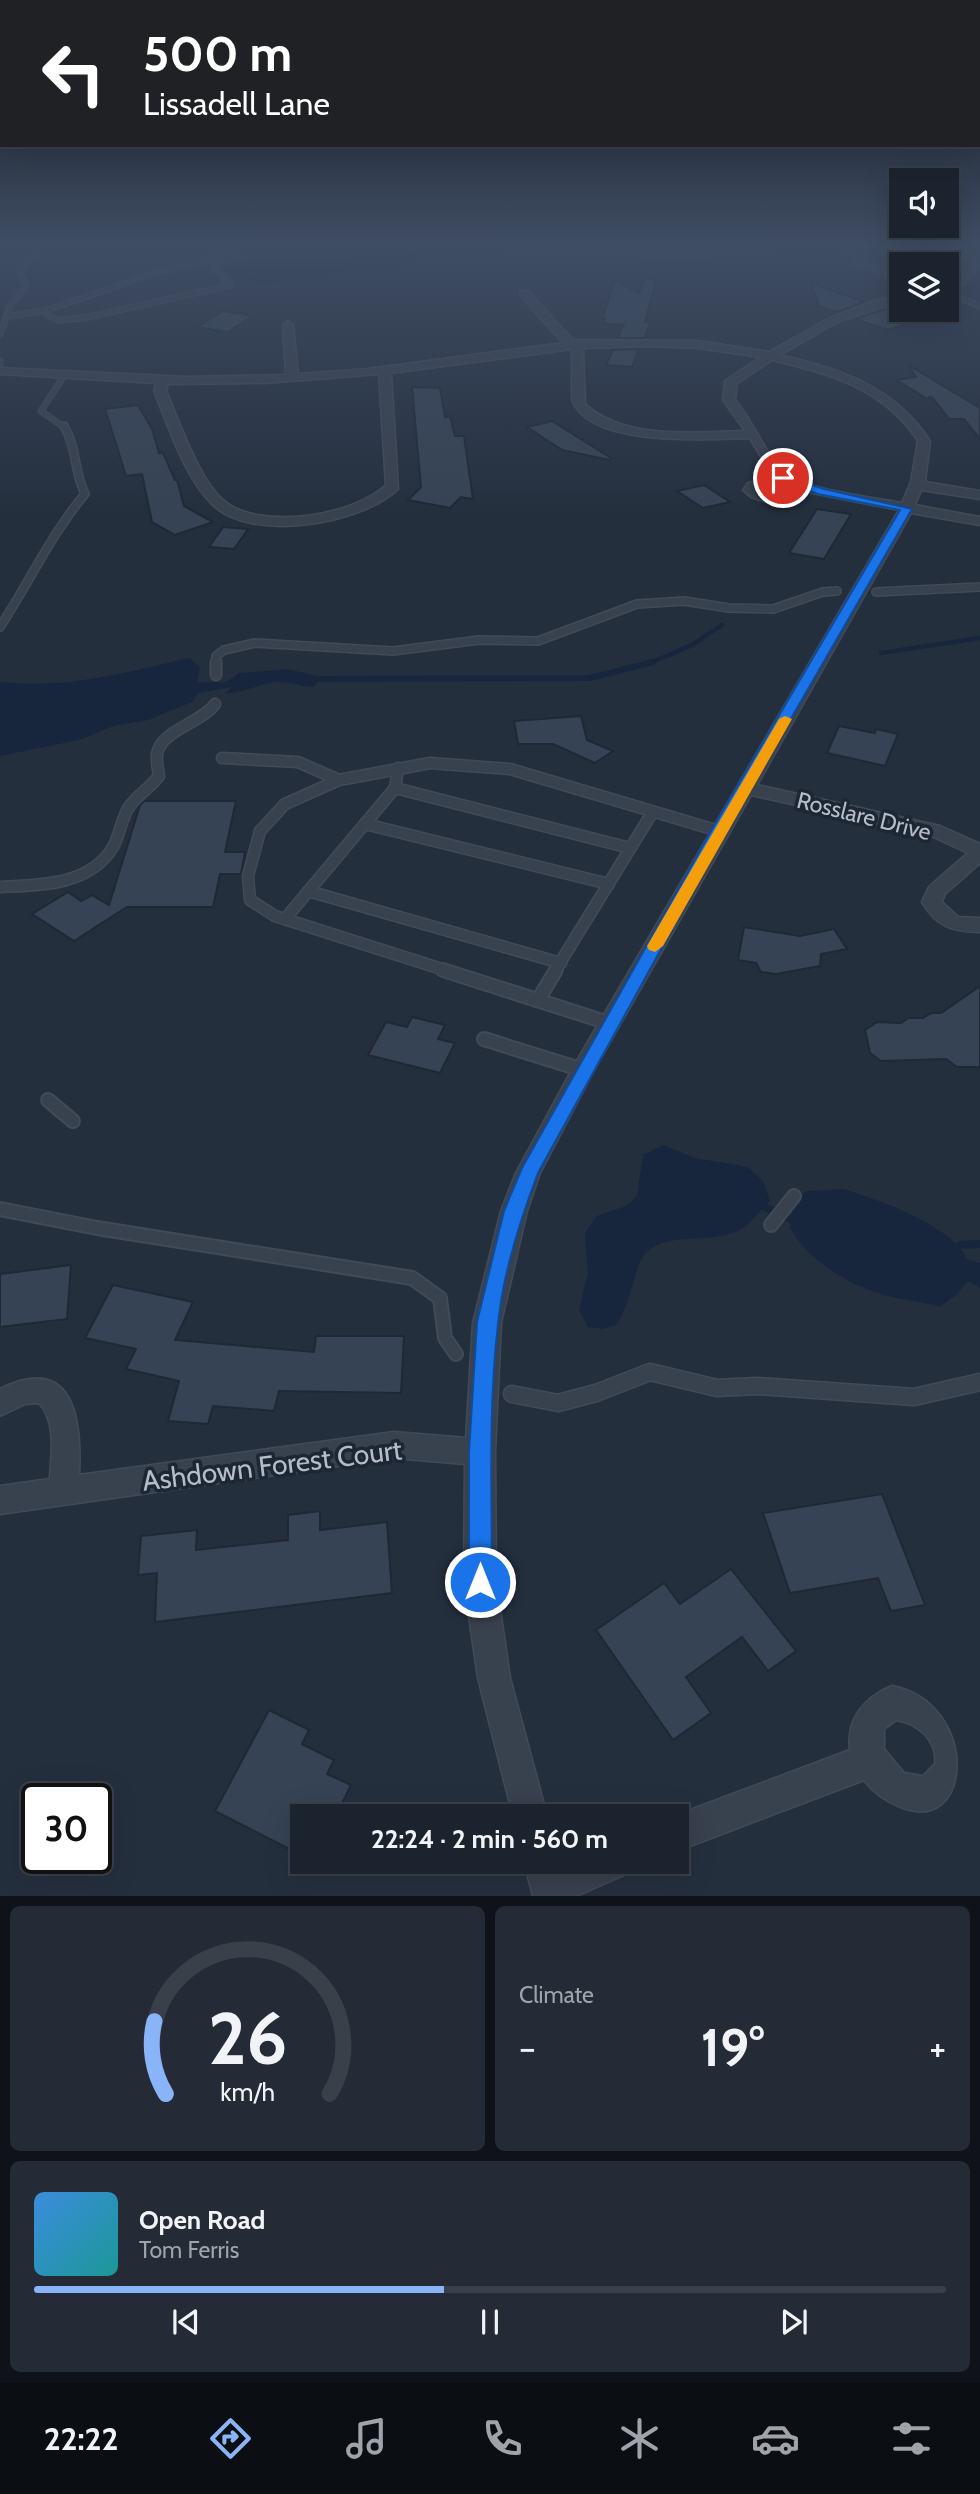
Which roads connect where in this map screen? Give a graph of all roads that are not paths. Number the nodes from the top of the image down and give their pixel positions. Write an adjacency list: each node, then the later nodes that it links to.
1 (289, 334): 8 (street)
2 (564, 334): 4 (street)
3 (809, 334): 5 (street)
4 (572, 343): 5 (street); 6 (street); 11 (street)
5 (773, 355): 11 (street); 13 (street)
6 (385, 370): 8 (street); 9 (street)
7 (0, 371): 9 (street)
8 (292, 377): 9 (street)
9 (164, 378)
10 (62, 379): 21 (lane)
11 (754, 434): 12 (street)
12 (783, 478): 14 (street); 14 (street)
13 (917, 485): 15 (street); 16 (street)
14 (807, 488): 16 (street)
15 (980, 495)
16 (907, 509): 17 (street); 28 (street)
17 (980, 521)
18 (980, 587): 20 (lane)
19 (838, 591): 22 (lane)
20 (876, 592)
21 (0, 626)
22 (216, 675)
23 (215, 704): 35 (lane)
24 (222, 758): 26 (lane)
25 (398, 768): 26 (lane); 27 (lane); 29 (lane)
26 (339, 780): 37 (lane)
27 (395, 788): 30 (lane); 32 (lane)
28 (746, 788): 31 (street); 33 (street, Rosslare Drive)
29 (652, 813): 31 (lane); 32 (lane)
30 (365, 824): 34 (lane); 36 (lane)
31 (719, 831): 41 (street)
32 (631, 848): 34 (lane)
33 (980, 852): 38 (street)
34 (609, 884): 39 (lane)
35 (0, 887)
36 (308, 891): 37 (lane); 39 (lane)
37 (285, 919): 40 (lane)
38 (980, 925)
39 (561, 963): 40 (lane)
40 (538, 1000): 41 (lane)
41 (612, 1024): 43 (street)
42 (484, 1039): 43 (lane)
43 (583, 1070): 53 (street)
44 (48, 1100): 45 (lane)
45 (73, 1121)
46 (794, 1196): 48 (lane)
47 (0, 1209): 49 (lane)
48 (771, 1225)
49 (456, 1353)
50 (980, 1382): 51 (lane)
51 (512, 1394)
52 (0, 1403): 54 (street)
53 (480, 1452): 54 (street, Ashdown Forest Court); 57 (street)
54 (64, 1491): 55 (street, Ashdown Forest Court)
55 (0, 1500)
56 (870, 1761): 58 (street)
57 (527, 1804)
58 (689, 1828)
59 (573, 1874): 60 (street)
60 (547, 1882)

